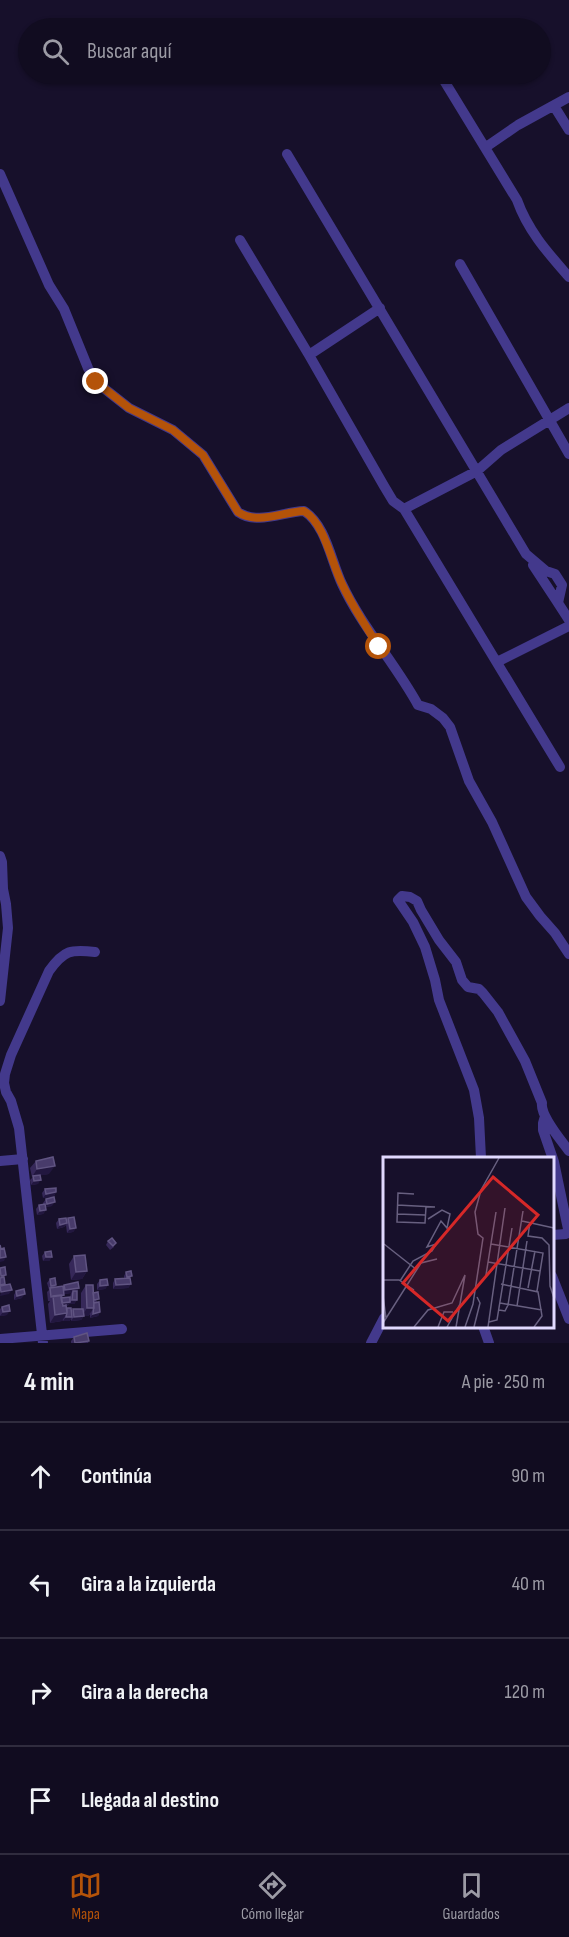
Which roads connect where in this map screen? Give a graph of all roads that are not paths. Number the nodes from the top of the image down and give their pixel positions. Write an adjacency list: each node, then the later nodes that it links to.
1 (446, 84): 5 (street)
2 (569, 97): 3 (street)
3 (554, 106): 4 (street); 5 (street)
4 (569, 130)
5 (486, 147): 10 (street)
6 (287, 154): 11 (street)
7 (0, 174): 24 (street)
8 (240, 240): 12 (street)
9 (460, 264): 14 (street)
10 (569, 278)
11 (380, 308): 12 (street); 16 (street)
12 (309, 355): 17 (street)
13 (569, 408): 14 (street)
14 (548, 421): 15 (street); 16 (street)
15 (569, 454)
16 (477, 471): 17 (street); 18 (street)
17 (404, 509): 20 (street)
18 (569, 620)
19 (569, 626): 20 (street)
20 (497, 662): 21 (street)
21 (560, 766)
22 (0, 856): 25 (street)
23 (95, 952): 30 (street)
24 (569, 954)
25 (0, 1001)
26 (545, 1116): 27 (street); 28 (street); 29 (street)
27 (569, 1151)
28 (481, 1157)
29 (552, 1157)
30 (23, 1159): 31 (street); 39 (street)
31 (0, 1161)
32 (554, 1162): 33 (street)
33 (554, 1234)
34 (554, 1281): 35 (street)
35 (569, 1319)
36 (383, 1320): 41 (street)
37 (484, 1328): 42 (street)
38 (122, 1329): 39 (street)
39 (43, 1338): 40 (street)
40 (0, 1339)
41 (371, 1343)
42 (489, 1343)

